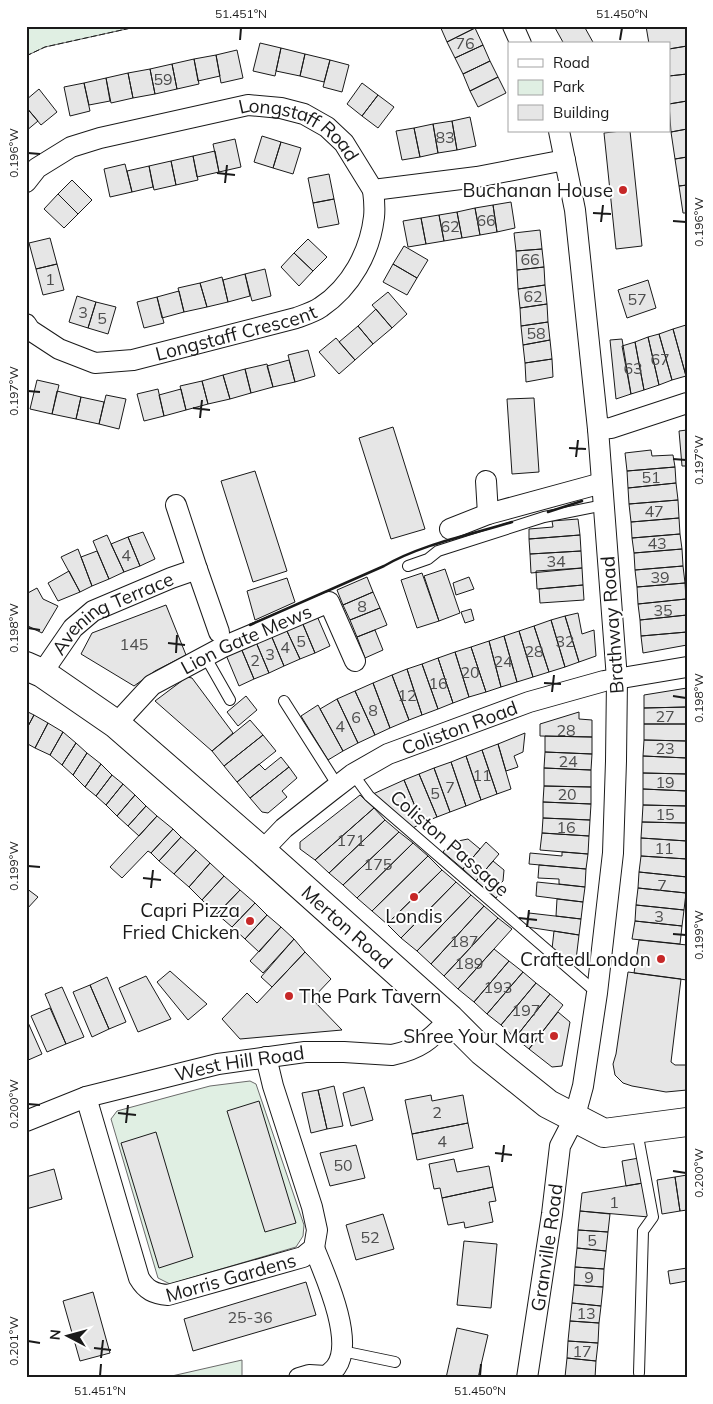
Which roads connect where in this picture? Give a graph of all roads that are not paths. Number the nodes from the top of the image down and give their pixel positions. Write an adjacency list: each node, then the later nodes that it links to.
1 (513, 26): 2 (street)
2 (520, 42)
3 (559, 132): 4 (street, Brathway Road)
4 (565, 160): 6 (street, Longstaff Road); 9 (street, Brathway Road)
5 (26, 182): 6 (street, Longstaff Road)
6 (373, 190): 7 (street, Longstaff Crescent)
7 (26, 324)
8 (687, 403): 9 (street)
9 (598, 429): 11 (street, Brathway Road)
10 (486, 482): 14 (street)
11 (602, 482): 13 (street, Brathway Road); 14 (street)
12 (176, 505): 17 (street, Avening Terrace)
13 (604, 505): 16 (lane); 23 (street, Brathway Road)
14 (488, 514): 15 (street)
15 (450, 528)
16 (408, 566)
17 (197, 569): 18 (street, Avening Terrace); 22 (street, Avening Terrace)
18 (219, 632)
19 (205, 656): 20 (street, Lion Gate Mews); 24 (lane); 26 (street, Lion Gate Mews)
20 (355, 661)
21 (687, 667): 23 (street, Coliston Road)
22 (34, 670): 26 (main road, Merton Road)
23 (617, 679): 27 (street, Coliston Road); 29 (street, Brathway Road)
24 (230, 700)
25 (284, 702): 27 (lane, Coliston Passage)
26 (116, 724): 28 (main road, Merton Road)
27 (346, 780): 28 (street, Coliston Road); 29 (lane, Coliston Passage)
28 (262, 850): 30 (main road, Merton Road)
29 (597, 993): 33 (street, Brathway Road)
30 (450, 1020): 31 (street, West Hill Road); 33 (main road, Merton Road)
31 (266, 1057): 32 (street, West Hill Road); 37 (street, Morris Gardens)
32 (86, 1098): 34 (street, West Hill Road); 37 (street, Morris Gardens)
33 (574, 1119): 36 (main road, Merton Road); 43 (street, Granville Road)
34 (26, 1121)
35 (687, 1122): 36 (main road, Merton Road)
36 (637, 1130): 40 (lane)
37 (314, 1248): 38 (street)
38 (342, 1352): 39 (lane); 41 (street)
39 (395, 1362)
40 (639, 1373)
41 (326, 1377): 42 (street)
42 (299, 1378)
43 (527, 1378)

